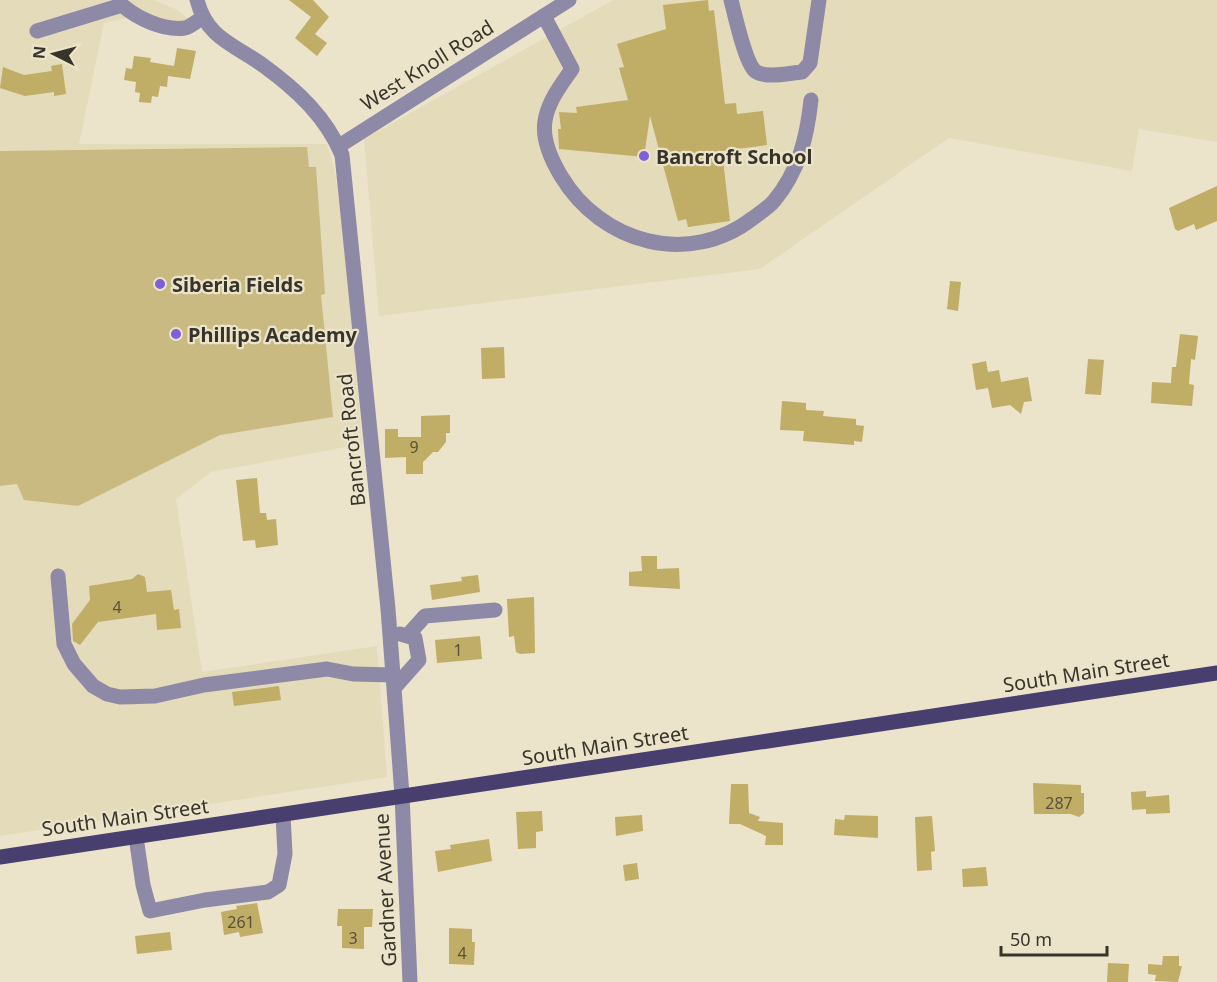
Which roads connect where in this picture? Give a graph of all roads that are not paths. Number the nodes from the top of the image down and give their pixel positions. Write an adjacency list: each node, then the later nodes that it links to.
1 (197, 0): 6 (street)
2 (568, 0): 5 (street, West Knoll Road)
3 (731, 0): 4 (street)
4 (819, 0)
5 (544, 16): 8 (street); 9 (street, West Knoll Road)
6 (202, 18): 7 (street); 9 (street, Bancroft Road)
7 (37, 31)
8 (812, 100)
9 (339, 146): 12 (street, Bancroft Road)
10 (58, 576): 15 (street)
11 (495, 610): 13 (street)
12 (390, 632): 13 (street); 15 (street, Bancroft Road)
13 (408, 636): 15 (street)
14 (1217, 673): 16 (main road, South Main Street)
15 (394, 681): 16 (street, Bancroft Road)
16 (402, 795): 17 (main road, South Main Street); 20 (street, Gardner Avenue)
17 (283, 815): 18 (main road, South Main Street); 18 (street)
18 (136, 837): 19 (main road, South Main Street)
19 (0, 857)
20 (410, 982)

